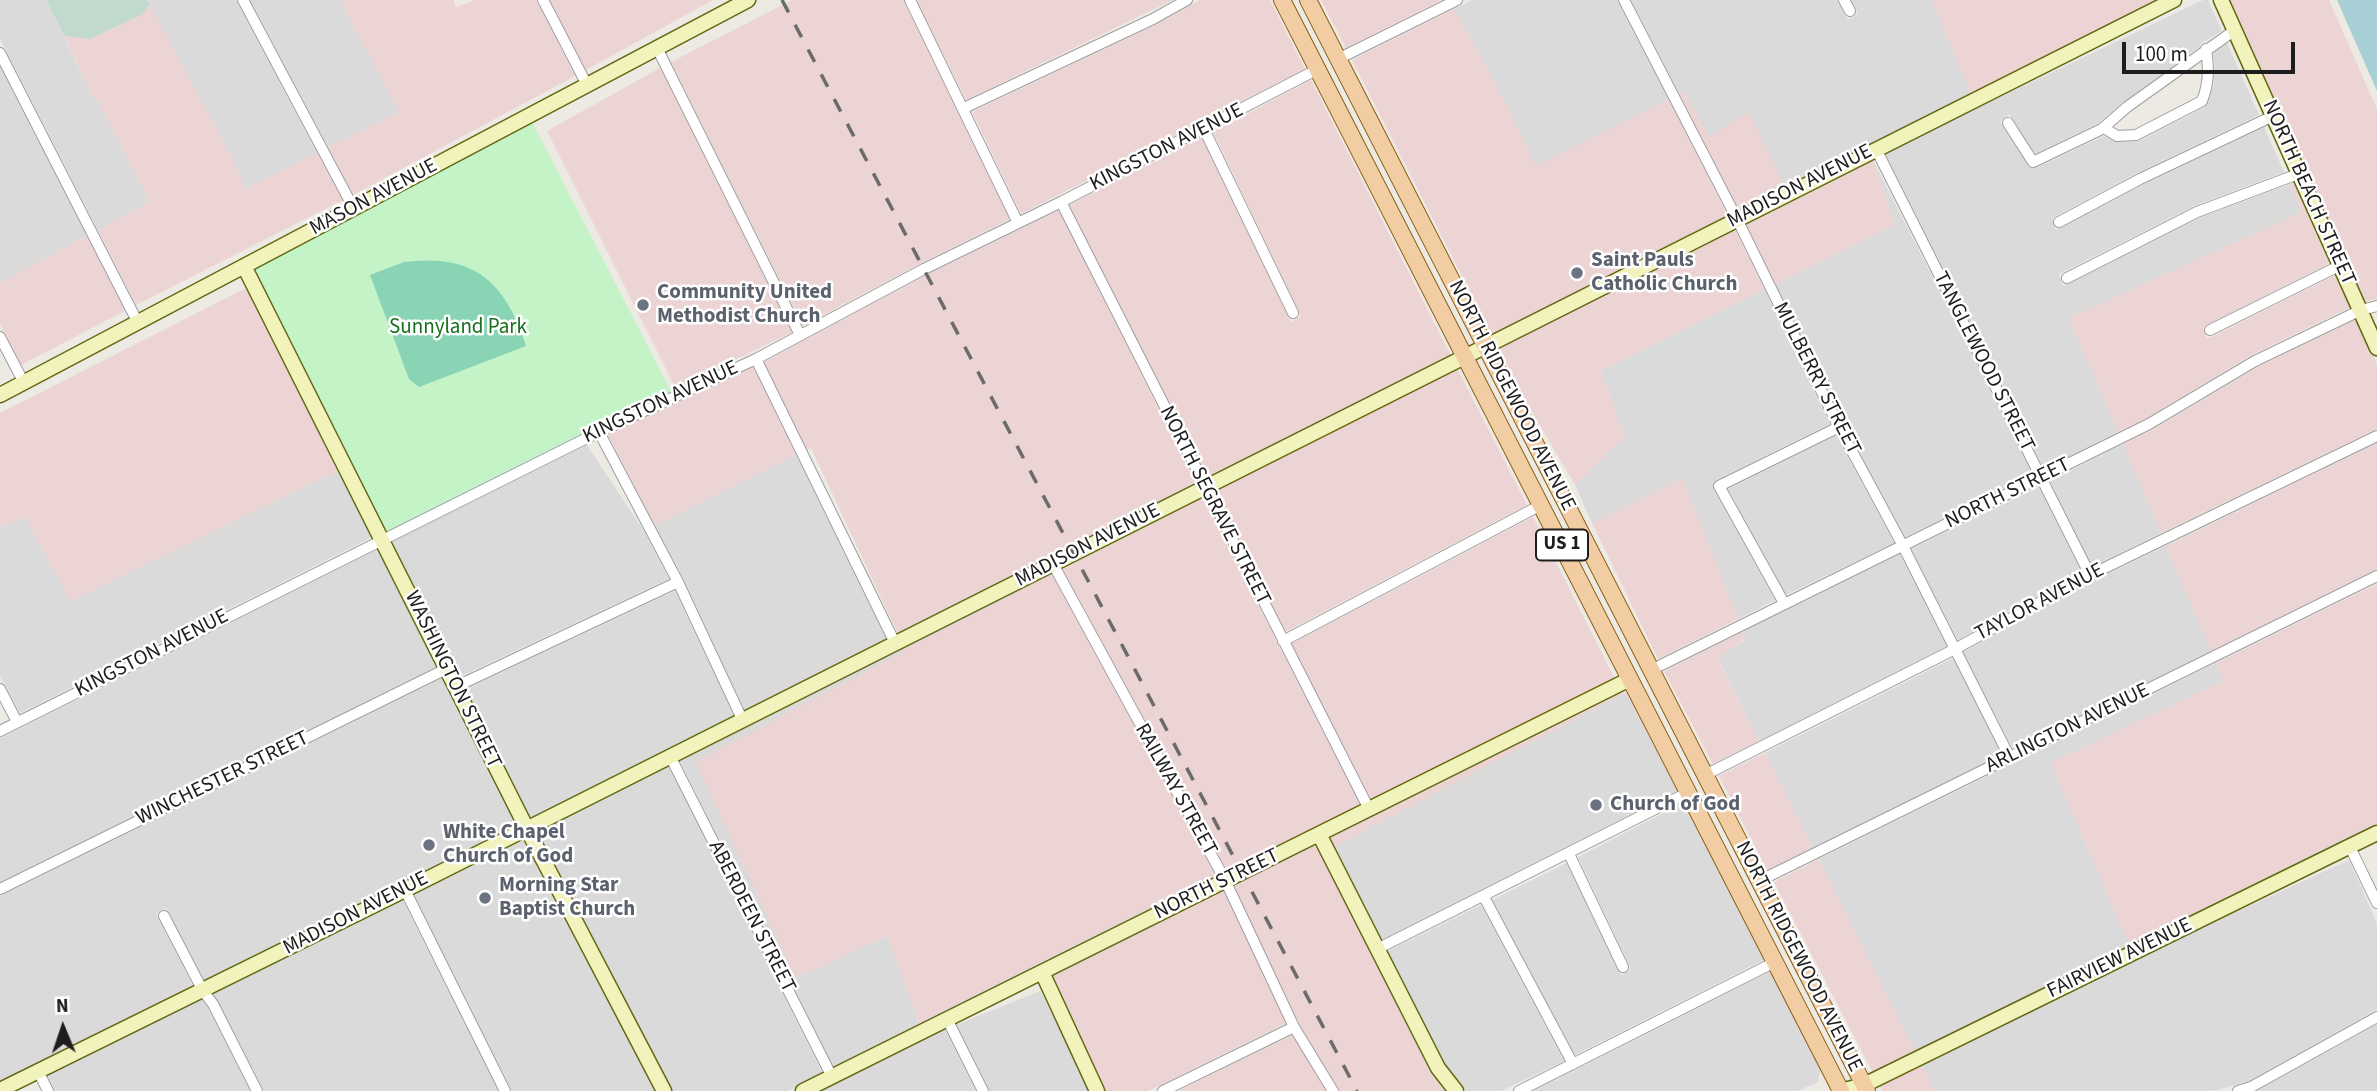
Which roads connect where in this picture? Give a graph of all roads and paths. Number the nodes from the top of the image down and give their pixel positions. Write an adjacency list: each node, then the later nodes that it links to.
1 (243, 0): 29 (street)
2 (542, 0): 20 (street)
3 (748, 0): 15 (street, MASON AVENUE)
4 (910, 0): 21 (street)
5 (1187, 0): 21 (street)
6 (1282, 0): 19 (main road, NORTH RIDGEWOOD AVENUE / US 1)
7 (1308, 0): 18 (main road, NORTH RIDGEWOOD AVENUE / US 1)
8 (1457, 0): 18 (street)
9 (1624, 0): 30 (street, MULBERRY STREET)
10 (1844, 0): 13 (street)
11 (2174, 0): 26 (street, MADISON AVENUE)
12 (2221, 0): 14 (street, NORTH BEACH STREET)
13 (1850, 11)
14 (2235, 30): 16 (street); 22 (street, NORTH BEACH STREET)
15 (657, 48): 20 (street, MASON AVENUE); 41 (street)
16 (2206, 50): 25 (street); 25 (street)
17 (0, 53): 39 (street)
18 (1338, 59): 43 (main road, NORTH RIDGEWOOD AVENUE / US 1)
19 (1318, 69): 24 (street, KINGSTON AVENUE); 45 (main road, NORTH RIDGEWOOD AVENUE / US 1)
20 (587, 86): 29 (street, MASON AVENUE)
21 (964, 108): 31 (street)
22 (2273, 116): 27 (street, NORTH BEACH STREET); 32 (street)
23 (2008, 123): 25 (street)
24 (1204, 129): 28 (street, KINGSTON AVENUE); 38 (street)
25 (2102, 129)
26 (1876, 149): 30 (street, MADISON AVENUE); 52 (street, TANGLEWOOD STREET)
27 (2298, 174): 33 (street, NORTH BEACH STREET); 35 (street)
28 (1061, 202): 31 (street, KINGSTON AVENUE); 53 (street, NORTH SEGRAVE STREET)
29 (354, 208): 34 (street, MASON AVENUE)
30 (1737, 219): 43 (street, MADISON AVENUE); 49 (street, MULBERRY STREET)
31 (1018, 222): 41 (street, KINGSTON AVENUE)
32 (2059, 222)
33 (2340, 265): 37 (street, NORTH BEACH STREET); 40 (street)
34 (244, 266): 39 (street, MASON AVENUE); 55 (street, WASHINGTON STREET)
35 (2067, 278)
36 (2377, 306): 37 (street, NORTH STREET)
37 (2361, 310): 44 (street, NORTH BEACH STREET); 52 (street, NORTH STREET)
38 (1293, 313)
39 (138, 323): 47 (street, MASON AVENUE)
40 (2210, 330)
41 (800, 335): 46 (street, KINGSTON AVENUE)
42 (0, 337): 47 (street)
43 (1485, 346): 45 (street, MADISON AVENUE); 66 (main road, NORTH RIDGEWOOD AVENUE / US 1)
44 (2377, 348)
45 (1465, 356): 53 (street, MADISON AVENUE); 54 (main road, NORTH RIDGEWOOD AVENUE / US 1)
46 (756, 359): 50 (street, KINGSTON AVENUE); 63 (street)
47 (24, 383): 48 (street, MASON AVENUE)
48 (0, 395)
49 (1839, 427): 56 (street, MULBERRY STREET); 61 (street)
50 (599, 432): 55 (street, KINGSTON AVENUE); 60 (street)
51 (2377, 436): 58 (street, TAYLOR AVENUE)
52 (2041, 478): 56 (street, NORTH STREET); 58 (street, TANGLEWOOD STREET)
53 (1204, 488): 57 (street, MADISON AVENUE); 62 (street, NORTH SEGRAVE STREET)
54 (1541, 505): 62 (street); 67 (main road, NORTH RIDGEWOOD AVENUE / US 1)
55 (382, 539): 65 (street, WASHINGTON STREET); 71 (street, KINGSTON AVENUE)
56 (1903, 546): 61 (street, NORTH STREET); 64 (street, MULBERRY STREET)
57 (1053, 564): 63 (street, MADISON AVENUE); 84 (street, RAILWAY STREET)
58 (2090, 575): 64 (street, TAYLOR AVENUE)
59 (2377, 576): 74 (street, ARLINGTON AVENUE)
60 (677, 582): 68 (street); 70 (street)
61 (1784, 603): 66 (street, NORTH STREET)
62 (1283, 641): 77 (street, NORTH SEGRAVE STREET)
63 (895, 643): 70 (street, MADISON AVENUE)
64 (1955, 649): 74 (street, MULBERRY STREET); 75 (street, TAYLOR AVENUE)
65 (446, 669): 68 (street, WASHINGTON STREET); 86 (street, WINCHESTER STREET)
66 (1651, 670): 75 (main road, NORTH RIDGEWOOD AVENUE / US 1)
67 (1630, 679): 76 (main road, NORTH RIDGEWOOD AVENUE / US 1); 77 (street, NORTH STREET)
68 (455, 687): 78 (street, WASHINGTON STREET)
69 (0, 689): 71 (street)
70 (742, 719): 73 (street, MADISON AVENUE)
71 (17, 722): 72 (street, KINGSTON AVENUE)
72 (0, 731)
73 (670, 756): 78 (street, MADISON AVENUE); 101 (street, ABERDEEN STREET)
74 (2010, 758): 85 (street, ARLINGTON AVENUE)
75 (1705, 775): 85 (main road, NORTH RIDGEWOOD AVENUE / US 1)
76 (1689, 792): 82 (street); 83 (main road, NORTH RIDGEWOOD AVENUE / US 1)
77 (1369, 809): 80 (street, NORTH STREET)
78 (526, 827): 87 (street, MADISON AVENUE); 107 (street, WASHINGTON STREET)
79 (2377, 833): 81 (street, FAIRVIEW AVENUE)
80 (1319, 834): 84 (street, NORTH STREET); 91 (street)
81 (2350, 847): 89 (street); 102 (street, FAIRVIEW AVENUE)
82 (1569, 854): 88 (street); 93 (street)
83 (1727, 868): 85 (main road); 92 (main road, NORTH RIDGEWOOD AVENUE / US 1)
84 (1225, 880): 94 (street, NORTH STREET); 98 (street, RAILWAY STREET)
85 (1759, 881): 102 (main road, NORTH RIDGEWOOD AVENUE / US 1)
86 (0, 889)
87 (405, 890): 95 (street, MADISON AVENUE); 106 (street)
88 (1483, 897): 91 (street); 99 (street)
89 (2377, 903)
90 (164, 916): 95 (street)
91 (1377, 949): 113 (street)
92 (1774, 962): 99 (street); 115 (main road, NORTH RIDGEWOOD AVENUE / US 1)
93 (1623, 967)
94 (1042, 972): 97 (street, NORTH STREET); 110 (street)
95 (203, 991): 100 (street, MADISON AVENUE); 105 (street)
96 (2377, 1017): 116 (street)
97 (947, 1019): 101 (street, NORTH STREET); 109 (street)
98 (1294, 1027): 111 (street); 112 (street, RAILWAY STREET)
99 (1573, 1064): 114 (street)
100 (38, 1071): 103 (street, MADISON AVENUE); 104 (street)
101 (832, 1077): 108 (street, NORTH STREET)
102 (1865, 1088): 115 (street, FAIRVIEW AVENUE)
103 (0, 1090)
104 (48, 1091)
105 (257, 1091)
106 (505, 1091)
107 (664, 1091)
108 (803, 1091)
109 (983, 1091)
110 (1097, 1091)
111 (1163, 1091)
112 (1333, 1091)
113 (1456, 1091)
114 (1519, 1091)
115 (1841, 1091)
116 (2238, 1091)

